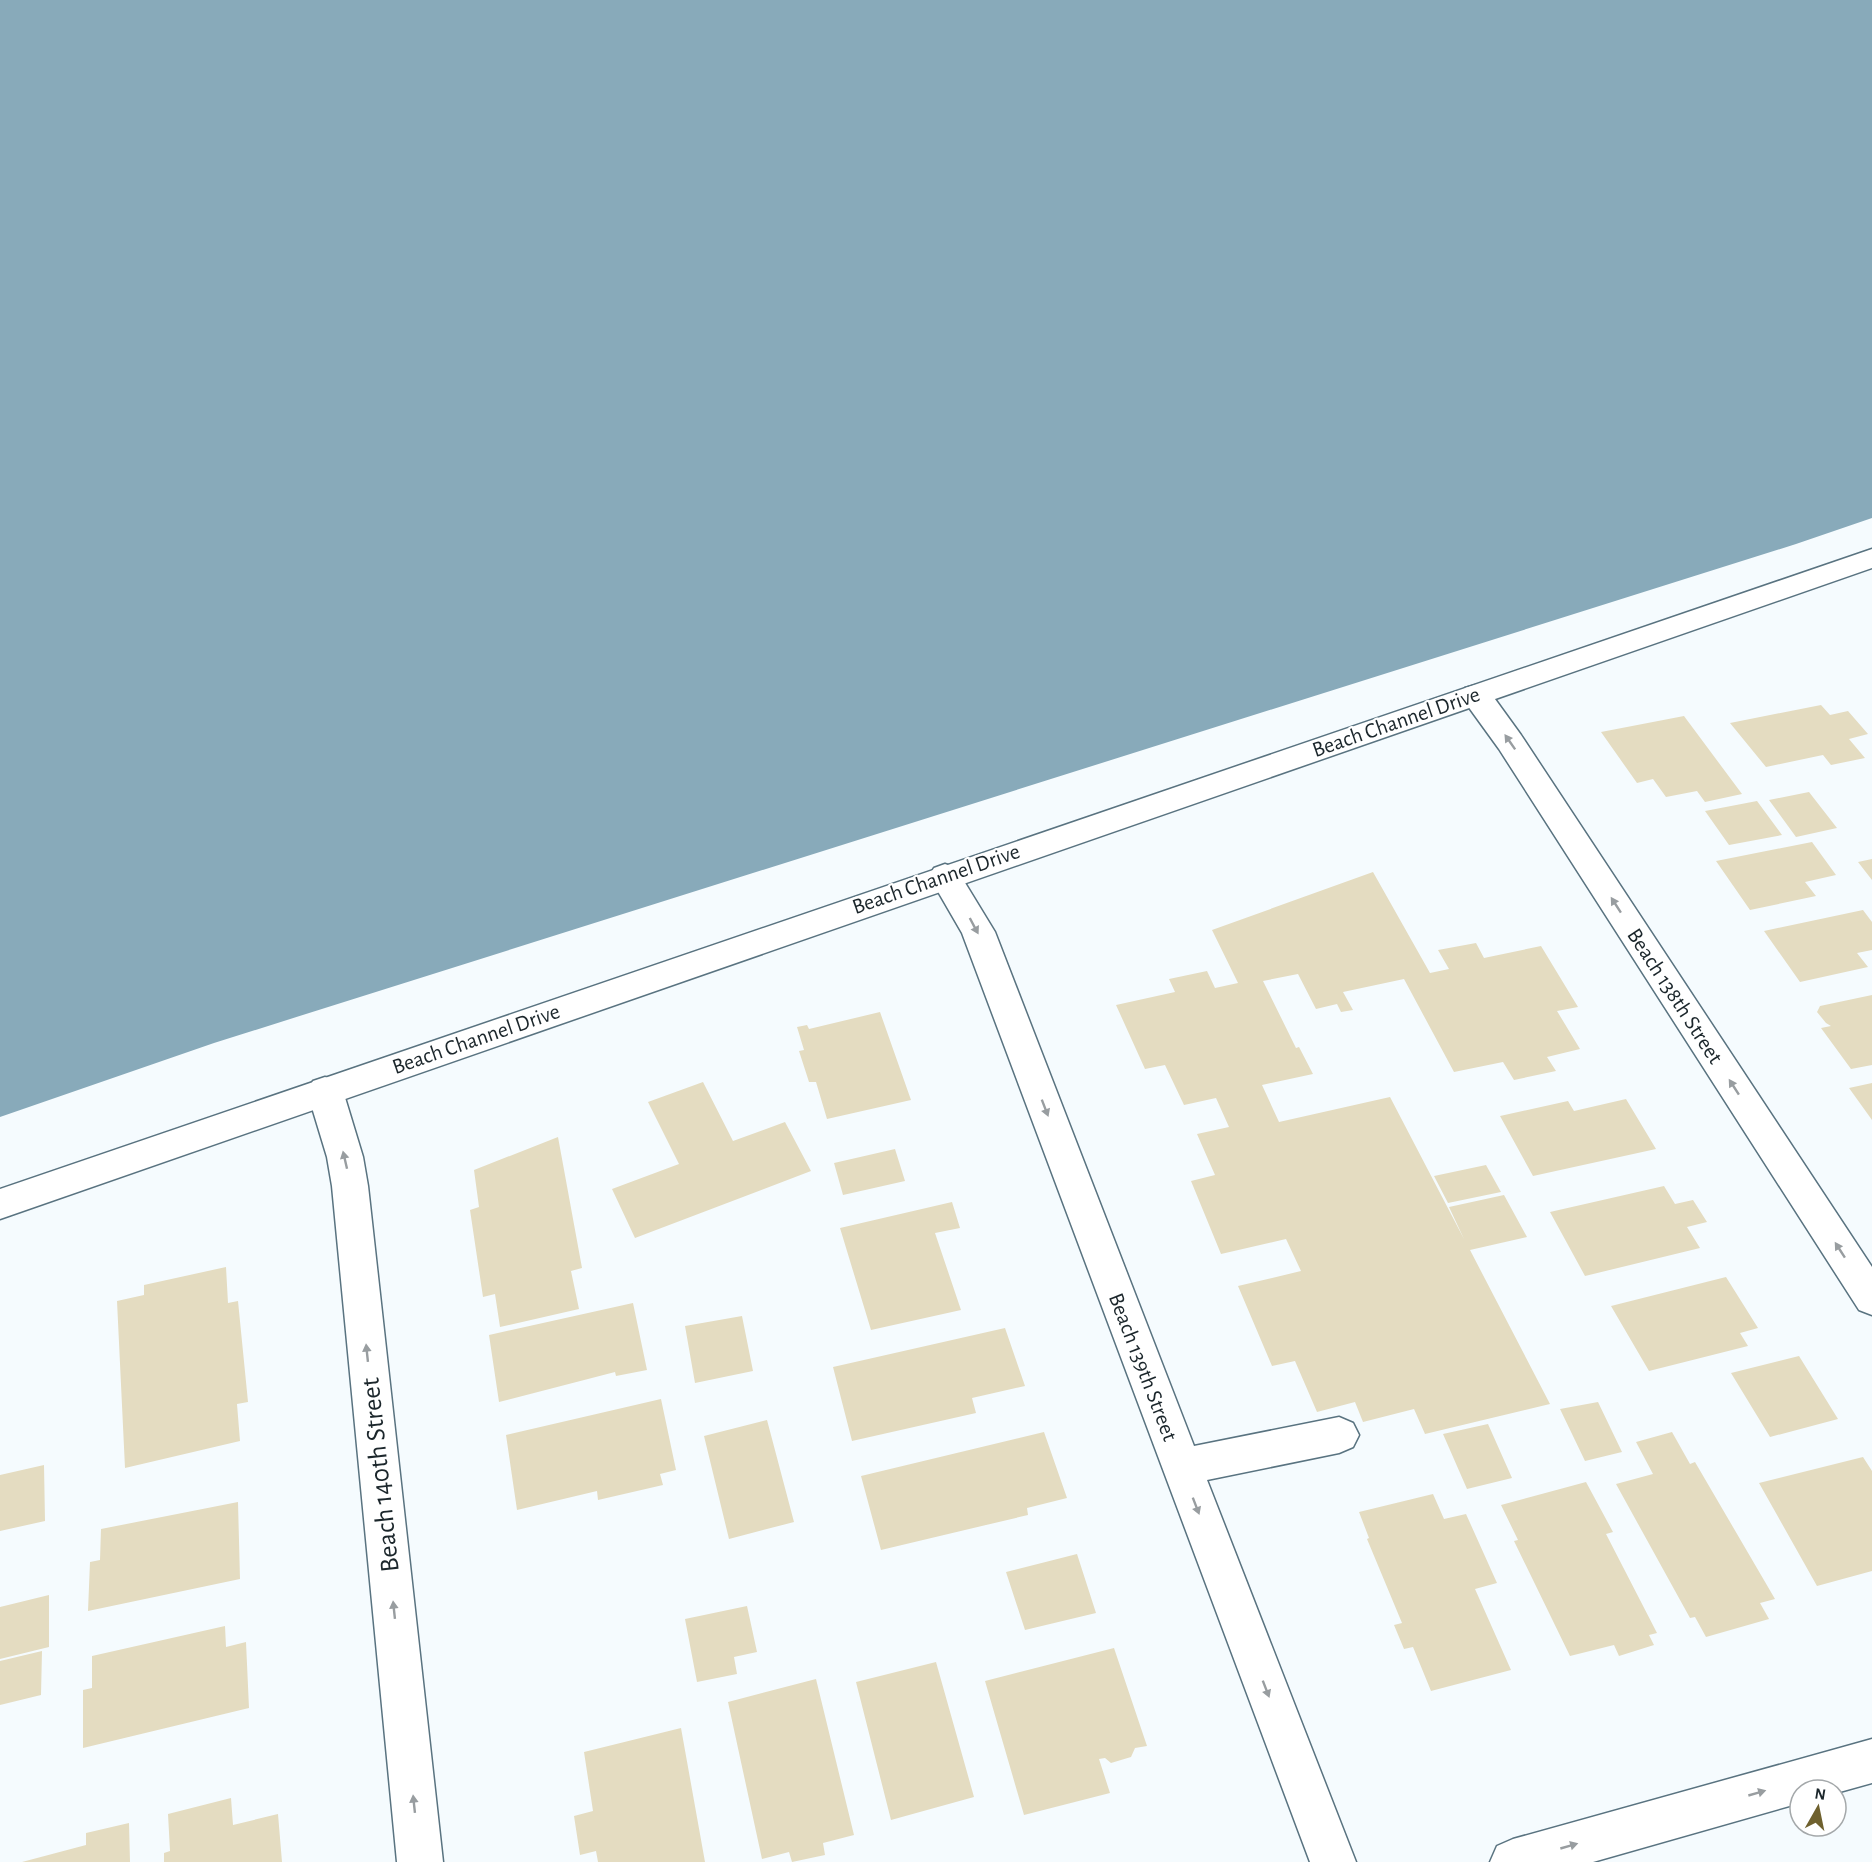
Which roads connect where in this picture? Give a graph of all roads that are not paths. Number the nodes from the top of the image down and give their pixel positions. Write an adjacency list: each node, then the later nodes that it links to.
1 (1872, 558): 2 (street, Beach Channel Drive)
2 (1476, 695): 3 (street, Beach Channel Drive); 6 (street, Beach 138th Street, one-way to 2)
3 (945, 876): 4 (street, Beach Channel Drive); 8 (street, Beach 139th Street, one-way to 8)
4 (325, 1091): 5 (street, Beach Channel Drive); 10 (street, Beach 140th Street, one-way to 4)
5 (0, 1204)
6 (1872, 1299)
7 (1339, 1435): 8 (street)
8 (1181, 1467): 11 (street, Beach 139th Street, one-way to 11)
9 (1872, 1761): 12 (street, one-way to 9)
10 (420, 1862)
11 (1333, 1862)
12 (1513, 1862)

